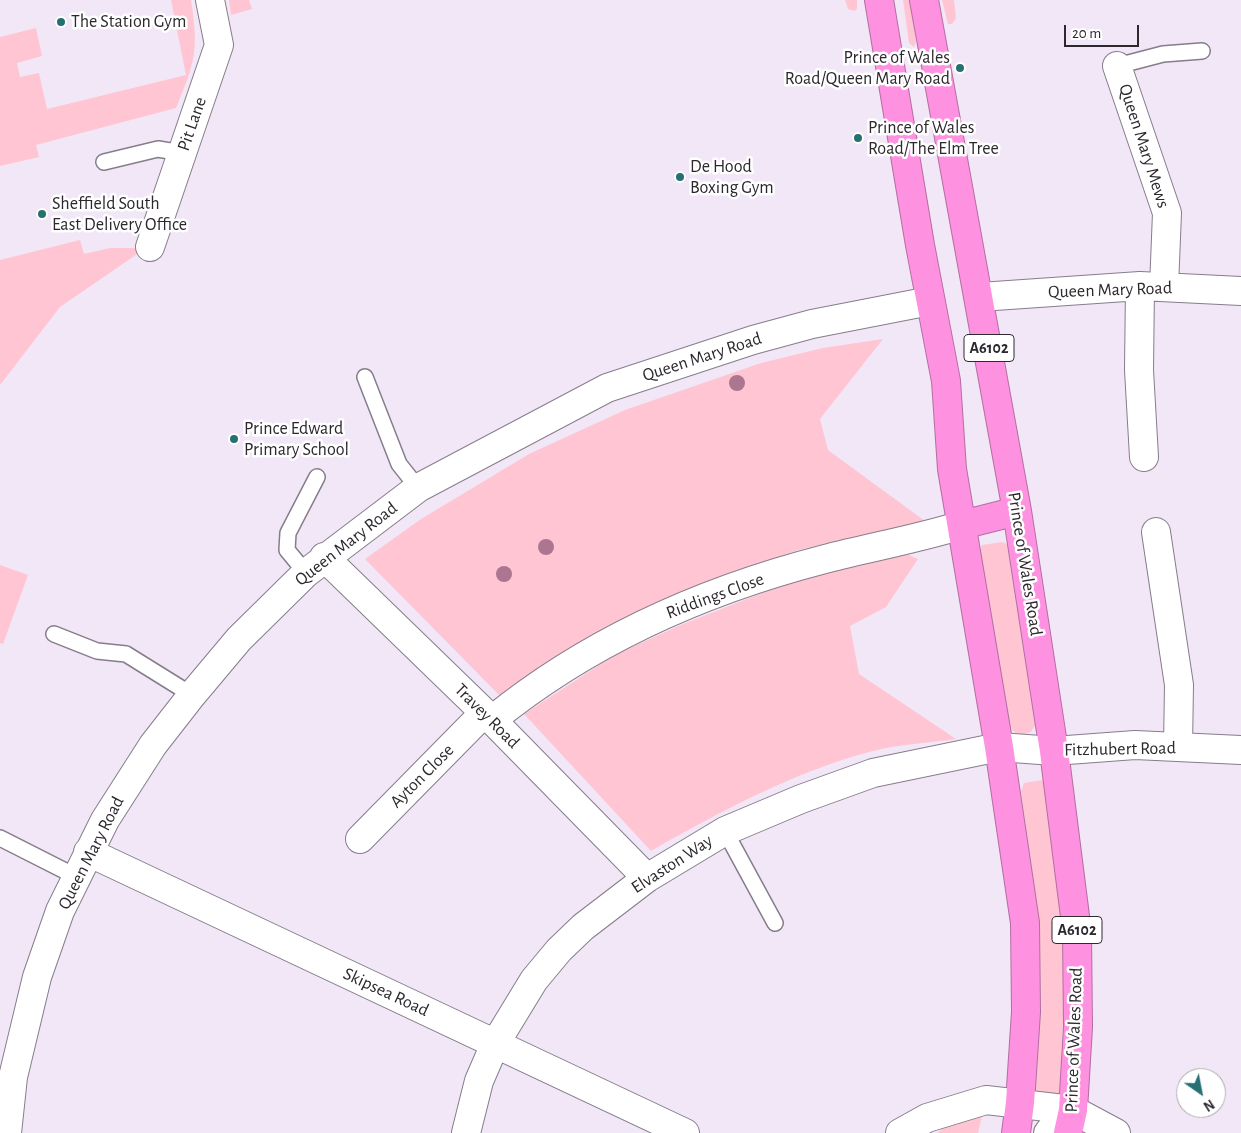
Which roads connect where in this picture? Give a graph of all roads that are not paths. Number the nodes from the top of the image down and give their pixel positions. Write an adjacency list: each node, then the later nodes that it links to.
1 (210, 0): 6 (street, Pit Lane)
2 (879, 0): 12 (highway, A6102)
3 (924, 0): 11 (highway, Prince of Wales Road / A6102)
4 (1202, 51): 5 (lane)
5 (1117, 66): 9 (street, Queen Mary Mews)
6 (182, 153): 7 (lane); 8 (street, Pit Lane)
7 (104, 162)
8 (150, 247)
9 (1152, 286): 10 (street, Queen Mary Road); 11 (street, Queen Mary Road); 14 (street, Queen Mary Mews)
10 (1241, 290)
11 (980, 297): 17 (highway, Prince of Wales Road / A6102)
12 (930, 302): 16 (street, Queen Mary Road); 18 (highway, A6102)
13 (365, 376): 16 (lane)
14 (1144, 457)
15 (316, 477): 20 (lane)
16 (418, 488): 20 (street, Queen Mary Road)
17 (1017, 512): 18 (highway); 27 (highway, Prince of Wales Road / A6102)
18 (962, 525): 23 (street, Riddings Close); 24 (highway, A6102)
19 (1156, 532): 25 (street)
20 (315, 565): 22 (street, Queen Mary Road); 23 (street, Travey Road)
21 (54, 634): 22 (lane)
22 (192, 695): 31 (street, Queen Mary Road)
23 (488, 717): 30 (street, Ayton Close); 33 (street, Travey Road)
24 (999, 747): 27 (street, Fitzhubert Road); 28 (street, Elvaston Way); 36 (highway, A6102)
25 (1178, 747): 26 (street, Fitzhubert Road); 27 (street, Fitzhubert Road)
26 (1241, 750)
27 (1054, 751): 37 (highway, Prince of Wales Road / A6102)
28 (725, 831): 33 (street, Elvaston Way); 34 (lane)
29 (0, 838): 32 (lane)
30 (360, 839)
31 (88, 852): 32 (street, Queen Mary Road); 35 (street, Skipsea Road)
32 (77, 878): 38 (street, Queen Mary Road)
33 (647, 878): 35 (street, Elvaston Way)
34 (775, 924)
35 (495, 1044): 39 (street, Elvaston Way); 40 (street, Skipsea Road)
36 (1020, 1103): 37 (street); 41 (street); 42 (highway, A6102)
37 (1071, 1122): 43 (street); 44 (street)
38 (7, 1133)
39 (466, 1133)
40 (685, 1133)
41 (900, 1133)
42 (1016, 1133)
43 (1048, 1133)
44 (1116, 1133)

